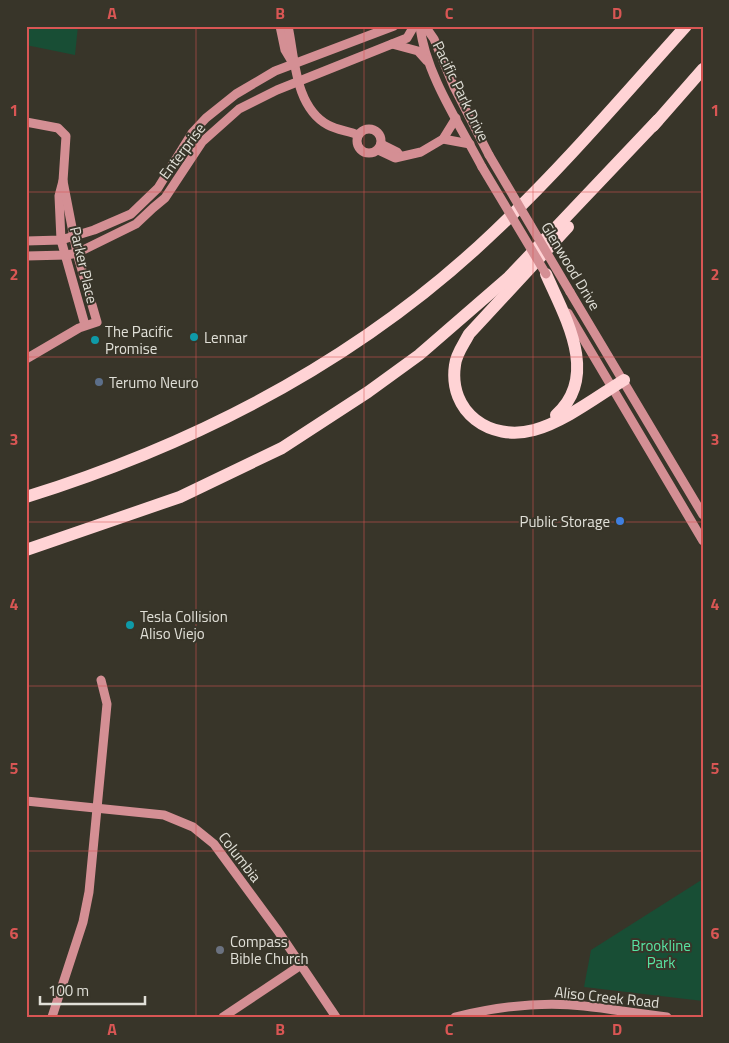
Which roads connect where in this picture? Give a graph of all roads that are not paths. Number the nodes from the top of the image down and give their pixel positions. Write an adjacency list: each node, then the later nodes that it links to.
1 (280, 26): 9 (main road)
2 (288, 26): 9 (main road)
3 (394, 26): 9 (main road, Enterprise)
4 (414, 26): 8 (main road, Enterprise)
5 (420, 26): 10 (main road, Pacific Park Drive)
6 (425, 26): 32 (main road, Glenwood Drive, bridge)
7 (686, 26): 34 (highway)
8 (392, 44): 10 (main road); 12 (main road, Enterprise)
9 (294, 65): 12 (main road); 22 (main road, Enterprise)
10 (430, 65): 13 (main road, Pacific Park Drive)
11 (703, 69): 14 (highway)
12 (299, 81): 16 (main road); 25 (main road, Enterprise)
13 (456, 118): 17 (main road); 18 (main road, Pacific Park Drive)
14 (658, 120): 33 (highway); 37 (highway)
15 (26, 122): 21 (main road, Parker Place)
16 (358, 135): 19 (main road); 19 (main road)
17 (443, 139): 18 (main road); 19 (main road)
18 (470, 144): 20 (main road, Pacific Park Drive)
19 (379, 147)
20 (482, 167): 28 (main road, Glenwood Drive, bridge)
21 (63, 181): 22 (main road, Parker Place); 23 (main road, Parker Place)
22 (74, 236): 23 (main road, Enterprise); 25 (main road, Parker Place)
23 (61, 240): 24 (main road, Enterprise); 26 (main road, Parker Place)
24 (26, 241)
25 (77, 252): 26 (main road, Enterprise); 30 (main road, Parker Place)
26 (67, 255): 27 (main road, Enterprise); 30 (main road, Parker Place)
27 (26, 256)
28 (546, 274): 29 (highway)
29 (561, 303): 32 (main road, Glenwood Drive); 33 (highway)
30 (85, 325): 31 (main road)
31 (26, 359)
32 (619, 383): 33 (highway); 35 (main road, Glenwood Drive); 36 (main road, Glenwood Drive)
33 (533, 430)
34 (26, 497)
35 (703, 515)
36 (703, 541)
37 (26, 550)
38 (101, 680): 40 (main road)
39 (26, 801): 40 (main road, Columbia)
40 (96, 808): 41 (main road, Columbia); 42 (main road)
41 (301, 965): 43 (main road); 44 (main road, Columbia)
42 (52, 1017)
43 (223, 1017)
44 (336, 1017)
45 (455, 1017): 46 (main road, Aliso Creek Road)
46 (667, 1017)

